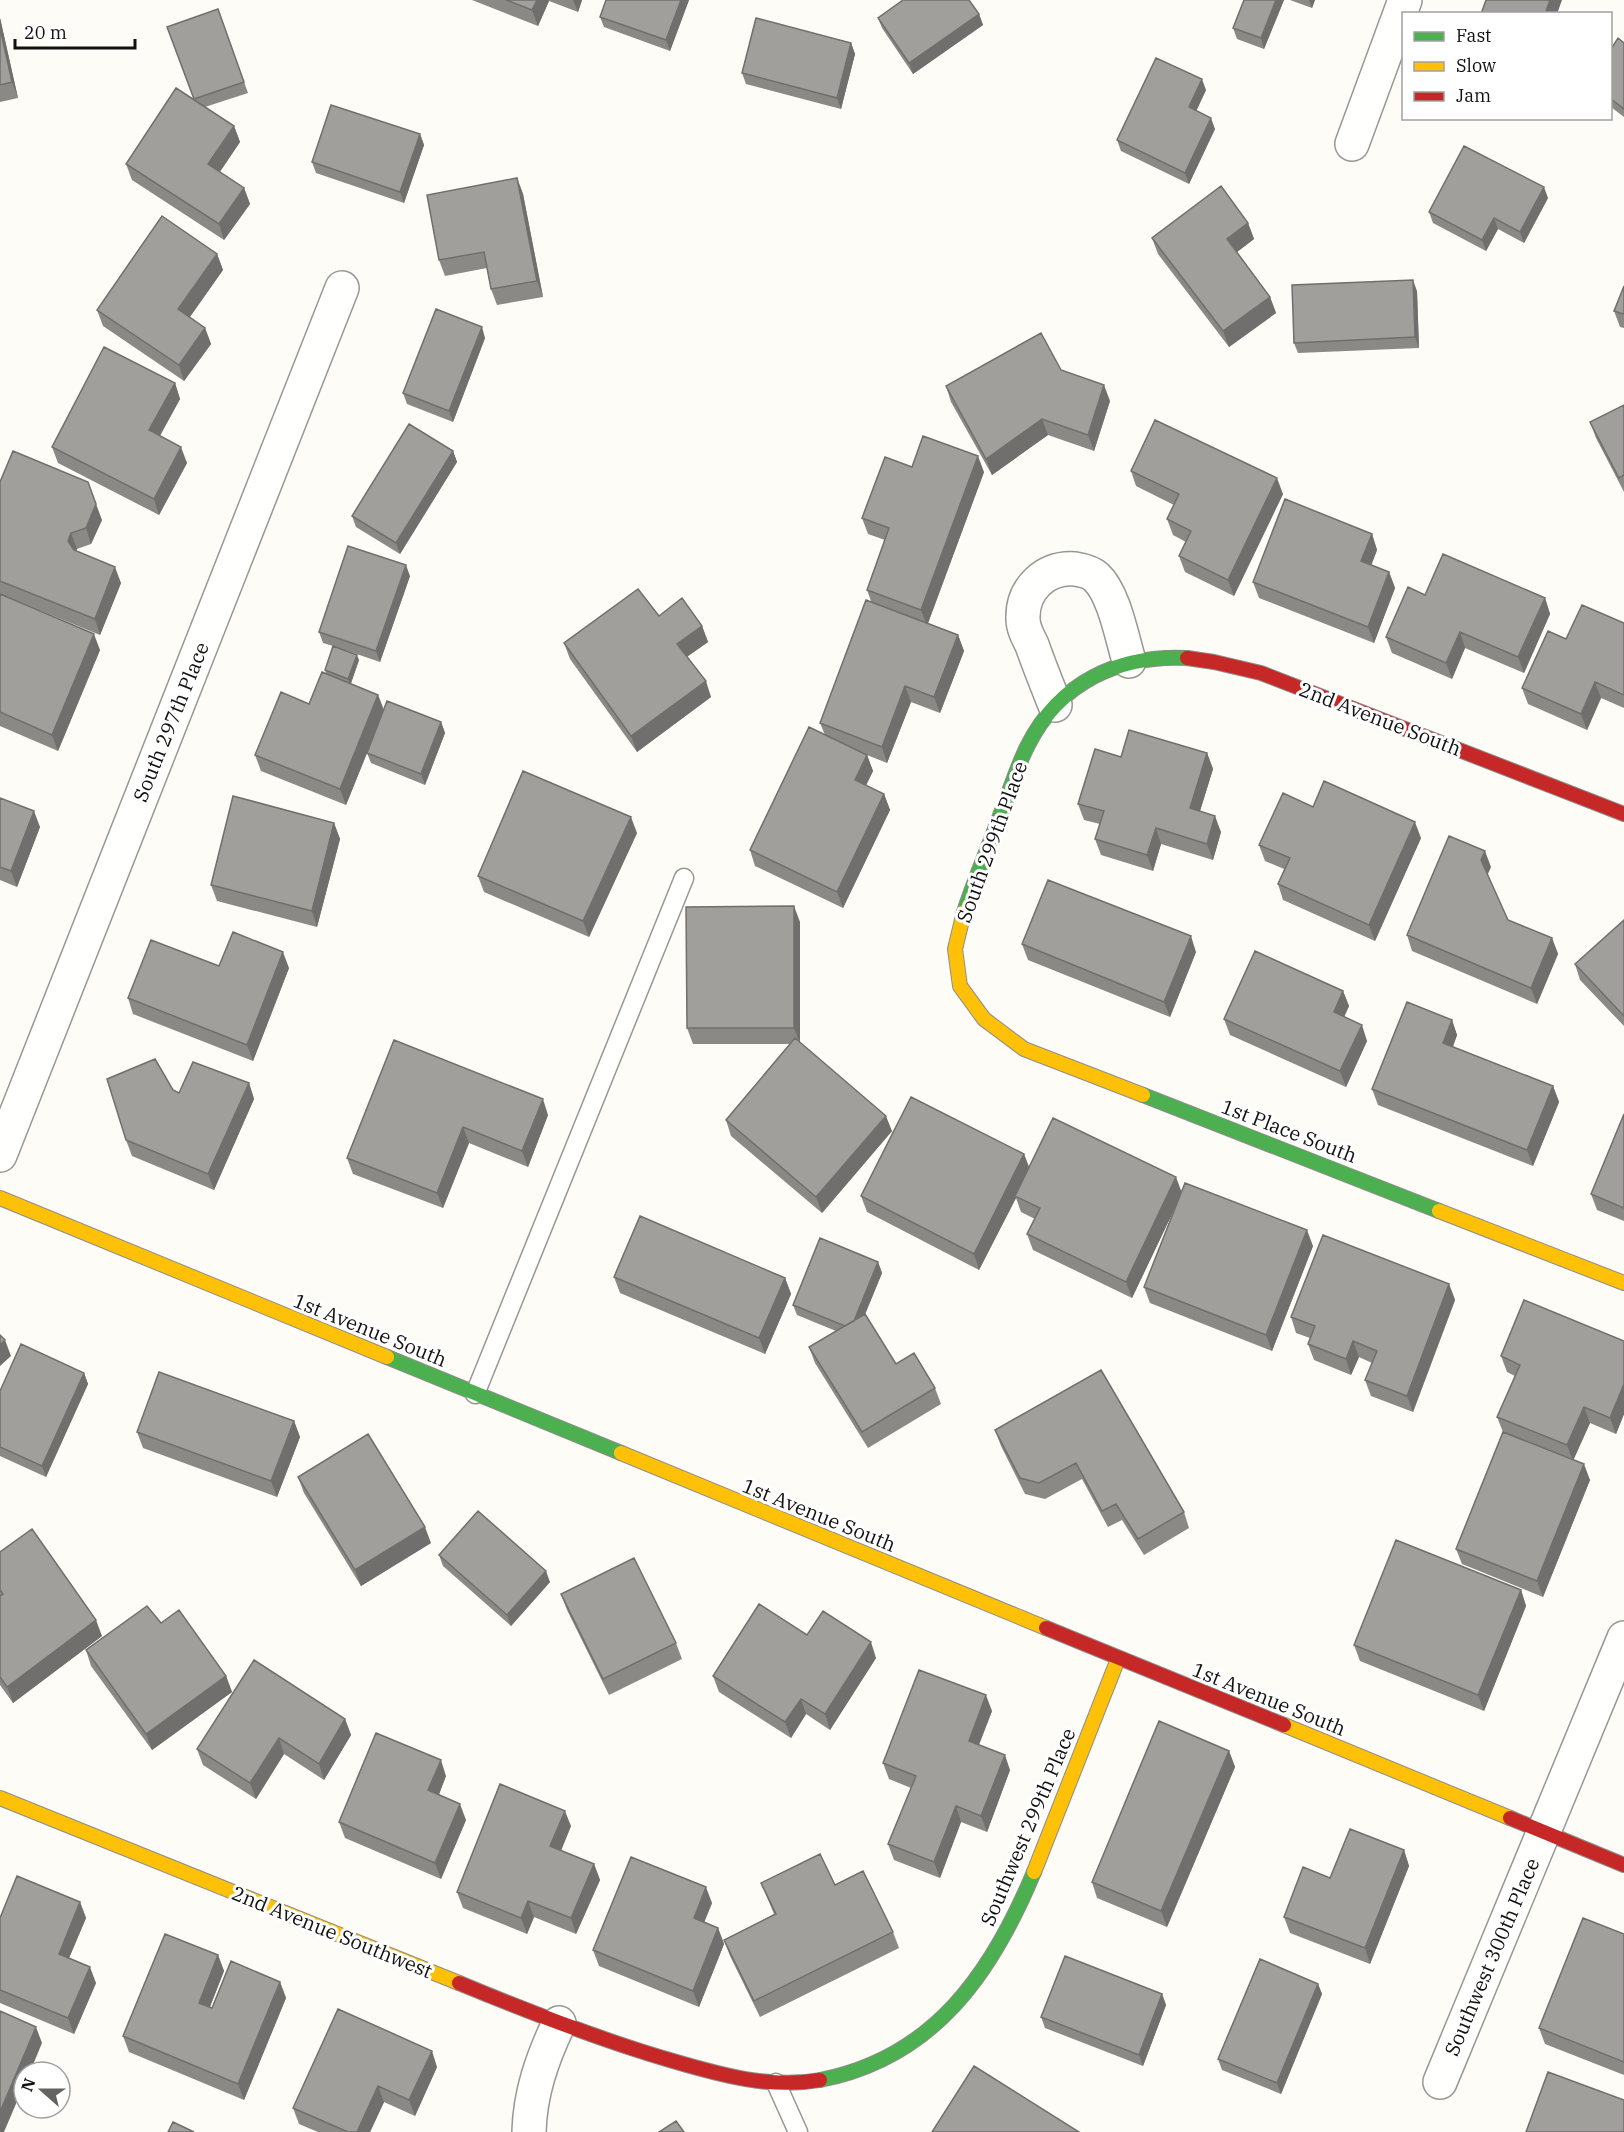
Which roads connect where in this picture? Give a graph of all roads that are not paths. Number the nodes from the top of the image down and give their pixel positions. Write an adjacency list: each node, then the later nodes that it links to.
1 (1405, 0): 2 (street)
2 (1352, 144)
3 (342, 288): 9 (street, South 297th Place)
4 (1115, 666): 5 (street, South 299th Place); 5 (street); 6 (street, 2nd Avenue South)
5 (1055, 705): 8 (street, South 299th Place)
6 (1624, 814)
7 (684, 878): 12 (lane)
8 (960, 986): 11 (street, 1st Place South)
9 (0, 1155)
10 (0, 1198): 12 (street, 1st Avenue South)
11 (1624, 1283)
12 (475, 1394): 14 (street, 1st Avenue South)
13 (1624, 1638): 16 (street, Southwest 300th Place)
14 (1118, 1659): 16 (street, 1st Avenue South); 20 (street, Southwest 299th Place)
15 (0, 1798): 18 (street, 2nd Avenue Southwest)
16 (1544, 1832): 17 (street, 1st Avenue South); 19 (street, Southwest 300th Place)
17 (1624, 1865)
18 (559, 2023): 20 (street, Southwest 299th Place); 21 (street)
19 (1440, 2082)
20 (776, 2083): 22 (lane)
21 (529, 2132)
22 (798, 2132)

